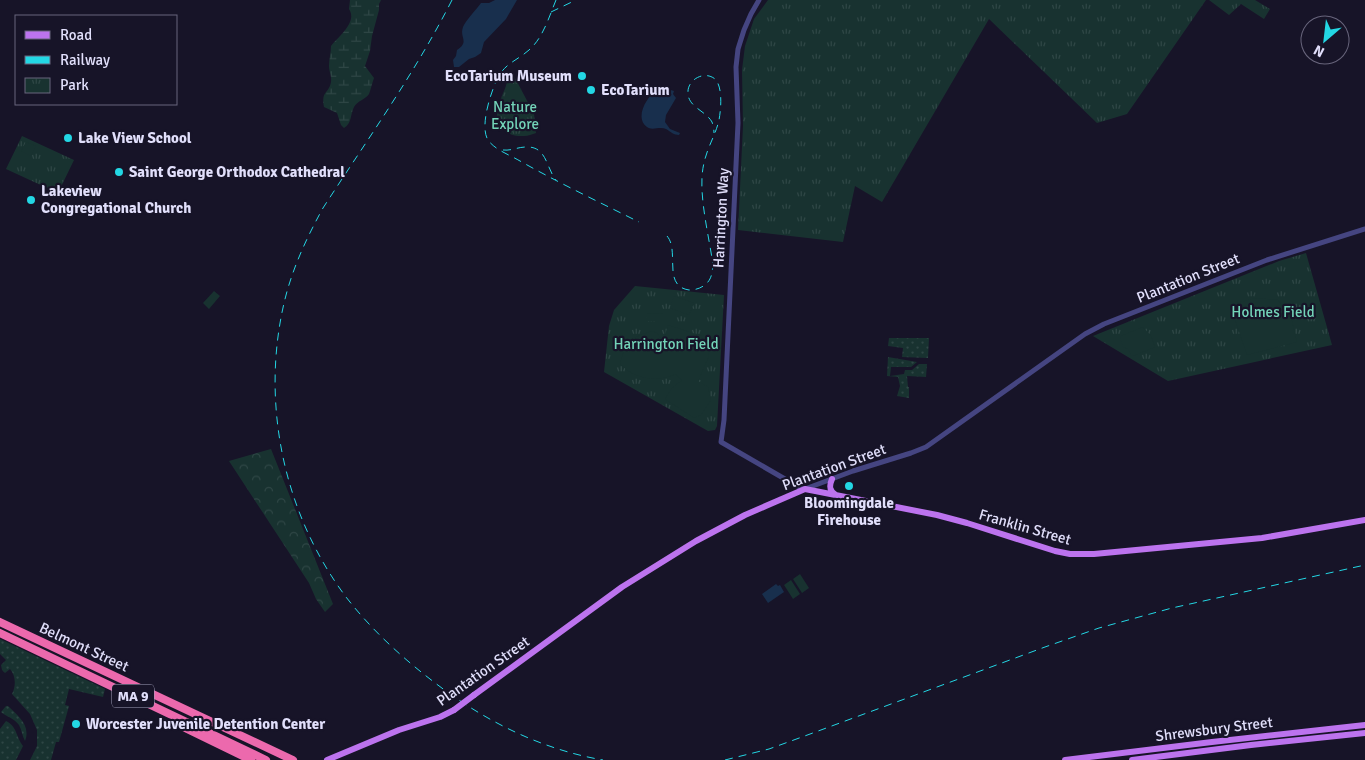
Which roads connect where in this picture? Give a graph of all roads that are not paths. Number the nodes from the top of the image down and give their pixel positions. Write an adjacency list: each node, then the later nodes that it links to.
1 (759, 0): 3 (street, Harrington Way)
2 (1365, 229): 4 (street, Plantation Street)
3 (721, 442): 5 (street, Franklin Street)
4 (832, 479): 5 (street, Plantation Street); 6 (main road)
5 (805, 489): 6 (main road, Franklin Street); 16 (main road, Plantation Street, bridge)
6 (837, 496): 7 (main road, Franklin Street)
7 (1365, 520)
8 (0, 622): 15 (highway, Belmont Street / MA 9)
9 (0, 633): 10 (highway, Belmont Street / MA 9)
10 (177, 718): 13 (highway); 14 (highway, Belmont Street / MA 9)
11 (1365, 725): 17 (main road, Shrewsbury Street)
12 (1365, 733): 18 (main road, Shrewsbury Street)
13 (251, 760)
14 (266, 760)
15 (292, 760)
16 (326, 760)
17 (1065, 760)
18 (1132, 760)

